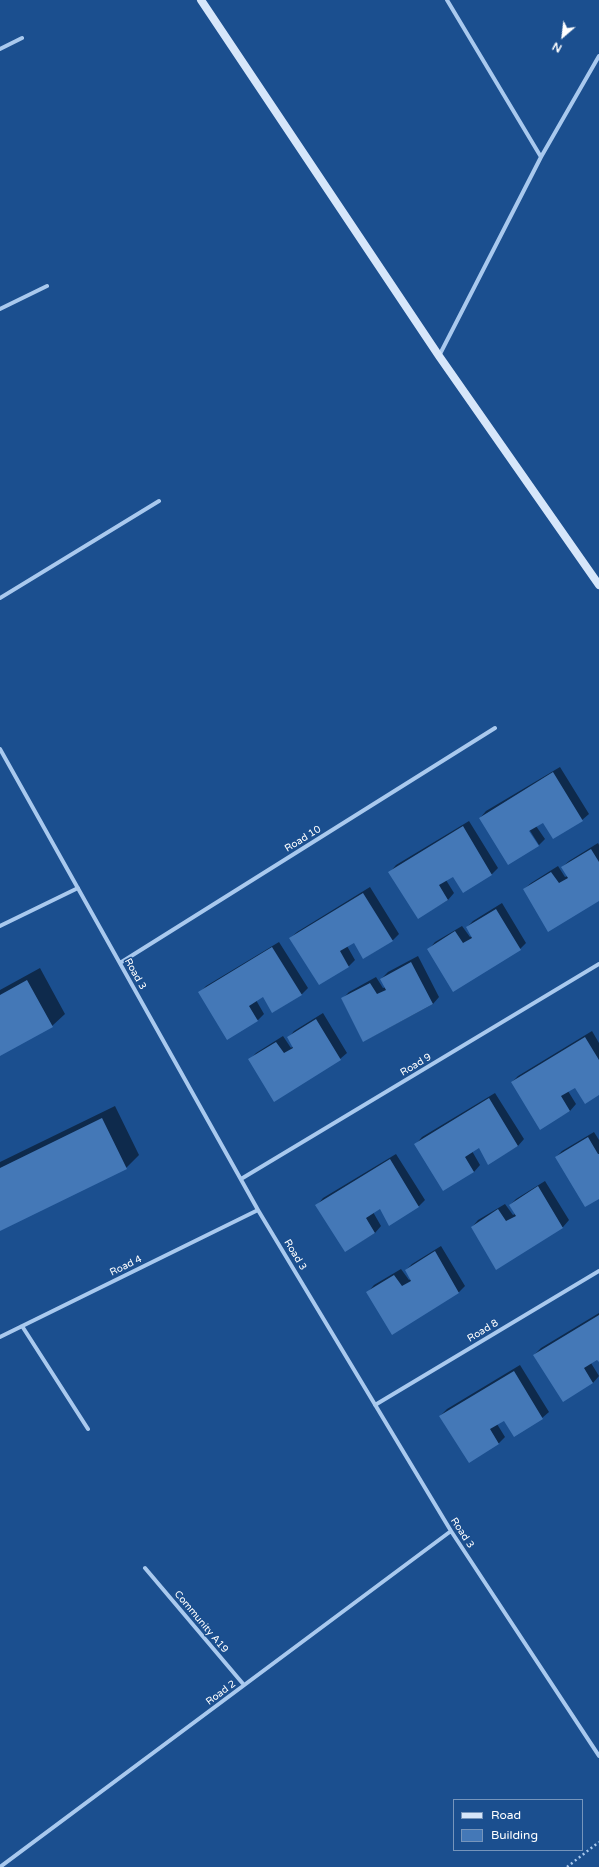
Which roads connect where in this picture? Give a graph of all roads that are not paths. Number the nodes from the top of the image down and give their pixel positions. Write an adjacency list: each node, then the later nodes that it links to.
1 (201, 0): 9 (main road)
2 (447, 0): 6 (street)
3 (22, 38): 4 (street)
4 (0, 49)
5 (599, 56): 6 (street)
6 (541, 156): 9 (street)
7 (47, 286): 8 (street)
8 (0, 309)
9 (439, 356): 11 (main road)
10 (159, 501): 12 (street)
11 (599, 585)
12 (0, 598)
13 (495, 728): 17 (street, Road 10)
14 (0, 749): 15 (street, Road 3)
15 (78, 888): 16 (street); 17 (street, Road 3)
16 (0, 926)
17 (120, 963): 19 (street, Road 3)
18 (599, 964): 19 (street, Road 9)
19 (241, 1179): 20 (street, Road 3)
20 (258, 1210): 22 (street, Road 4); 24 (street, Road 3)
21 (599, 1272): 24 (street, Road 8)
22 (22, 1326): 23 (street, Road 4); 25 (street)
23 (0, 1337)
24 (375, 1405): 26 (street, Road 3)
25 (88, 1428)
26 (451, 1531): 28 (street, Road 2); 29 (street, Road 3)
27 (145, 1568): 28 (street, Community A19)
28 (244, 1685): 30 (street, Road 2)
29 (599, 1756)
30 (6, 1862): 31 (street, Road 2); 32 (street)
31 (0, 1867)
32 (11, 1867)

